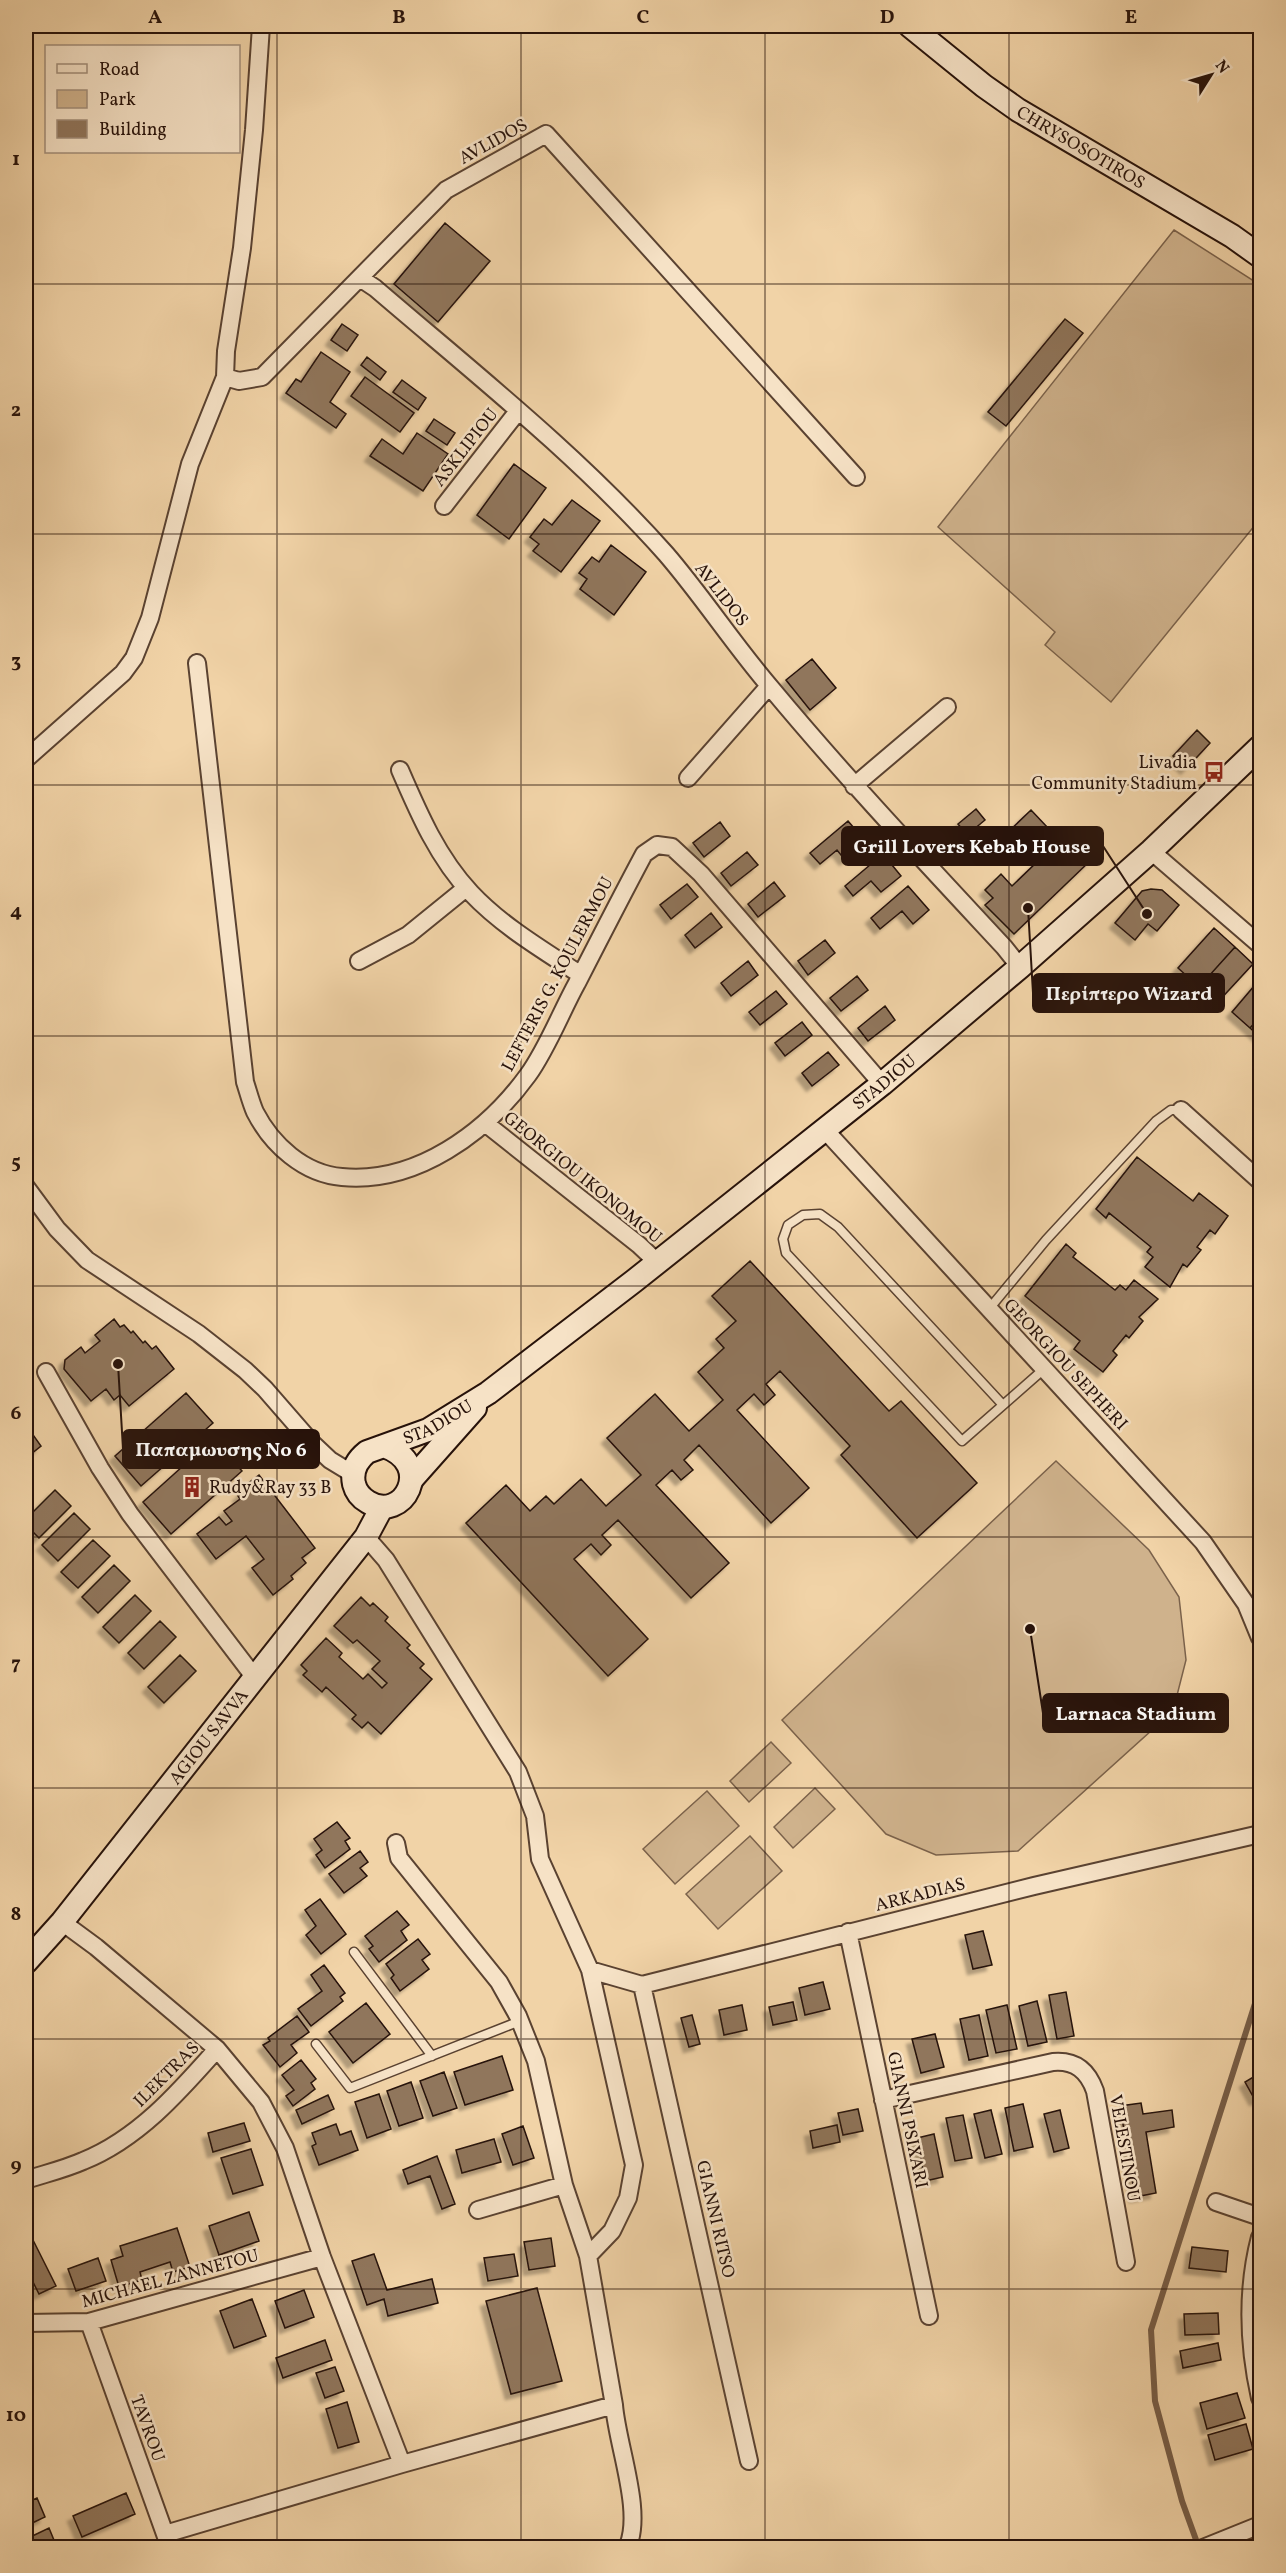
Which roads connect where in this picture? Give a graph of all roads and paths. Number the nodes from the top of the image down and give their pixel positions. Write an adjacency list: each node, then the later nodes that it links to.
1 (261, 26): 5 (street)
2 (910, 26): 3 (street, CHRYSOSOTIROS)
3 (1260, 256)
4 (360, 278): 5 (street, AVLIDOS); 6 (street, AVLIDOS); 7 (street, AVLIDOS)
5 (225, 377): 13 (street)
6 (518, 411): 8 (street, ASKLIPIOU); 10 (street, AVLIDOS)
7 (856, 477)
8 (444, 506)
9 (197, 663): 25 (street, LEFTERIS G. KOULERMOU)
10 (769, 686): 15 (street); 16 (street, AVLIDOS)
11 (946, 706): 16 (street)
12 (1260, 747): 17 (street, STADIOU)
13 (26, 759)
14 (400, 770): 18 (street)
15 (688, 778)
16 (854, 786): 21 (street, AVLIDOS)
17 (1151, 851): 19 (street); 21 (street, STADIOU)
18 (466, 888): 20 (street); 22 (street)
19 (1260, 945)
20 (359, 961)
21 (1020, 967): 23 (street, STADIOU)
22 (581, 975): 23 (street, LEFTERIS G. KOULERMOU); 25 (street, LEFTERIS G. KOULERMOU)
23 (882, 1084): 26 (street, STADIOU)
24 (1181, 1110): 27 (street); 30 (lane)
25 (485, 1123): 29 (street, GEORGIOU IKONOMOU)
26 (825, 1130): 29 (street, STADIOU); 30 (street, GEORGIOU SEPHERI)
27 (1260, 1181)
28 (26, 1187): 36 (street)
29 (657, 1262): 33 (street, STADIOU)
30 (989, 1309): 31 (street, GEORGIOU SEPHERI)
31 (1044, 1369): 34 (lane); 40 (street, GEORGIOU SEPHERI)
32 (46, 1372): 41 (street)
33 (488, 1393): 35 (street, STADIOU); 37 (street, STADIOU)
34 (1003, 1405): 34 (lane)
35 (384, 1446): 36 (street); 37 (street)
36 (353, 1474): 38 (street)
37 (412, 1479): 38 (street)
38 (382, 1507): 39 (street, AGIOU SAVVA)
39 (366, 1536): 41 (street, AGIOU SAVVA); 48 (street)
40 (1260, 1638)
41 (255, 1678): 44 (street, AGIOU SAVVA)
42 (1260, 1834): 45 (street, ARKADIAS)
43 (396, 1843): 50 (street)
44 (62, 1922): 47 (street, AGIOU SAVVA); 52 (street, ILEKTRAS)
45 (848, 1932): 49 (street, ARKADIAS); 54 (street, GIANNI PSIXARI)
46 (354, 1952): 53 (lane)
47 (26, 1962)
48 (591, 1970): 49 (street); 61 (street)
49 (642, 1985): 69 (street, GIANNI RITSO)
50 (520, 2021): 53 (lane); 56 (street)
51 (316, 2044): 53 (lane)
52 (217, 2049): 55 (street, ILEKTRAS); 62 (street)
53 (432, 2056)
54 (883, 2100): 63 (street, VELESTINOU); 64 (street, GIANNI PSIXARI)
55 (26, 2180)
56 (564, 2185): 58 (street); 61 (street)
57 (1216, 2202): 59 (street)
58 (478, 2210)
59 (1260, 2217)
60 (1260, 2237): 67 (street)
61 (588, 2256): 68 (street)
62 (322, 2257): 65 (street, MICHAEL ZANNETOU); 70 (street)
63 (1126, 2262)
64 (929, 2316)
65 (89, 2322): 66 (street, MICHAEL ZANNETOU); 72 (street, TAVROU)
66 (26, 2323)
67 (1260, 2398)
68 (614, 2405): 70 (street); 74 (street)
69 (749, 2461)
70 (402, 2464): 72 (street)
71 (1260, 2525): 73 (street)
72 (167, 2541)
73 (1206, 2546)
74 (627, 2547)

